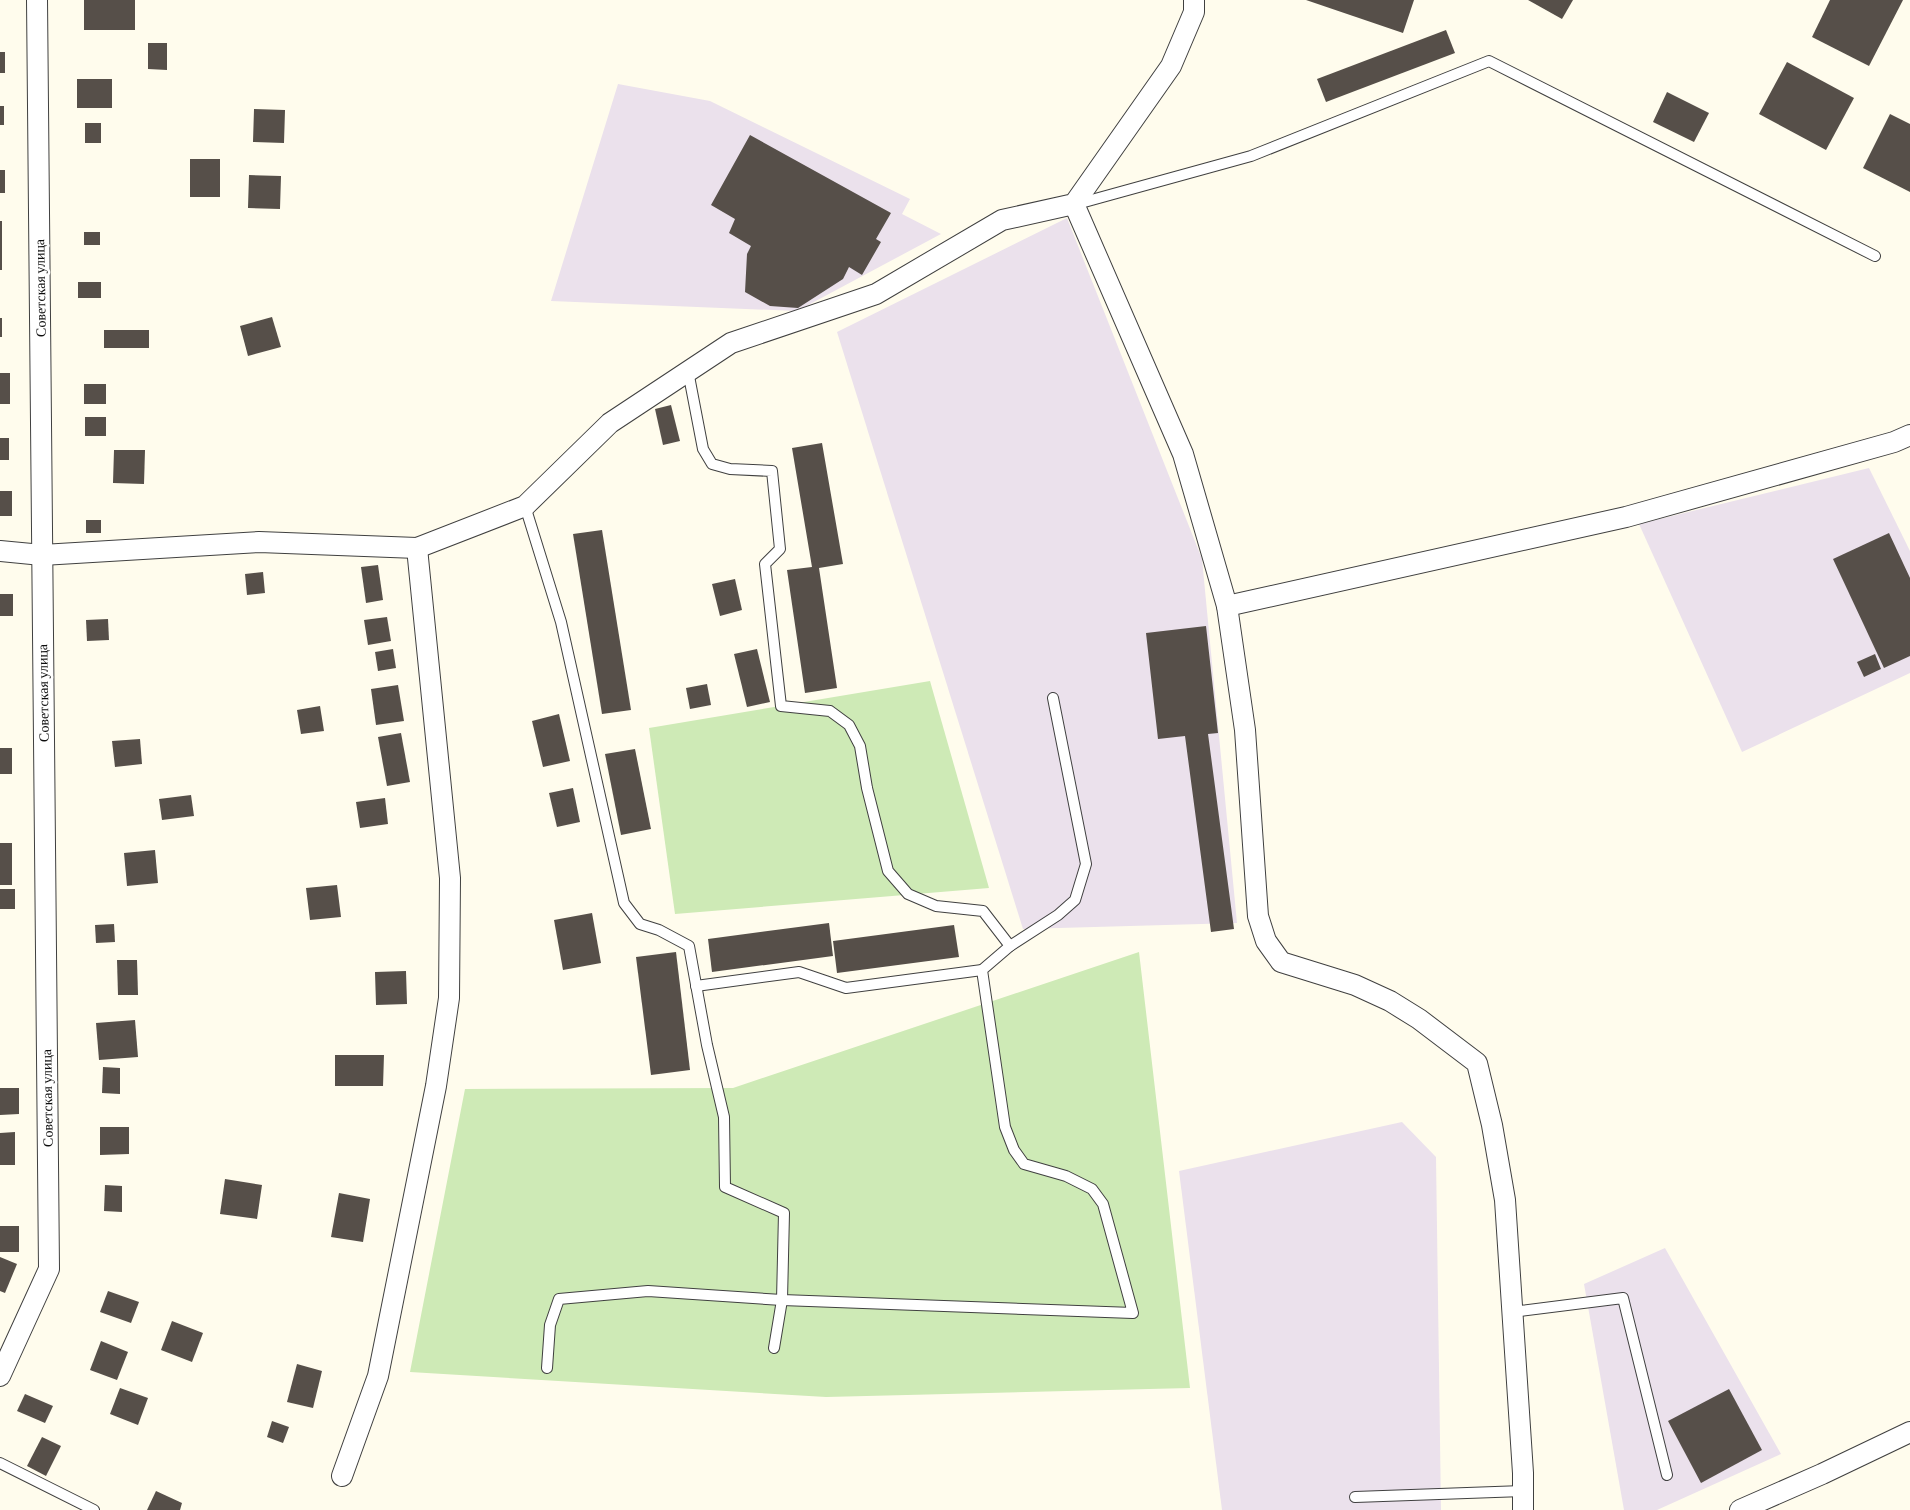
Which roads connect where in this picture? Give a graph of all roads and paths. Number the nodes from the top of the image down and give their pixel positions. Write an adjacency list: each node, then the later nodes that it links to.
1 (37, 0): 10 (street, Советская улица)
2 (1194, 0): 3 (street)
3 (1074, 204): 4 (lane); 5 (street); 11 (street)
4 (1875, 256)
5 (688, 371): 7 (street); 13 (lane)
6 (1910, 435): 11 (street)
7 (525, 506): 8 (street); 15 (lane)
8 (417, 548): 10 (street); 24 (street)
9 (0, 551): 10 (street)
10 (42, 555): 20 (street, Советская улица)
11 (1227, 606): 17 (street)
12 (1053, 698): 13 (lane)
13 (1010, 946): 14 (lane)
14 (982, 970): 15 (lane); 16 (lane)
15 (696, 986): 16 (lane)
16 (782, 1300): 18 (lane); 19 (lane)
17 (1512, 1312): 23 (lane); 26 (street)
18 (774, 1348)
19 (547, 1368)
20 (0, 1376)
21 (1910, 1432): 28 (street)
22 (0, 1463): 27 (lane)
23 (1667, 1475)
24 (342, 1476)
25 (1356, 1497): 26 (lane)
26 (1523, 1500)
27 (94, 1510)
28 (1740, 1510)

